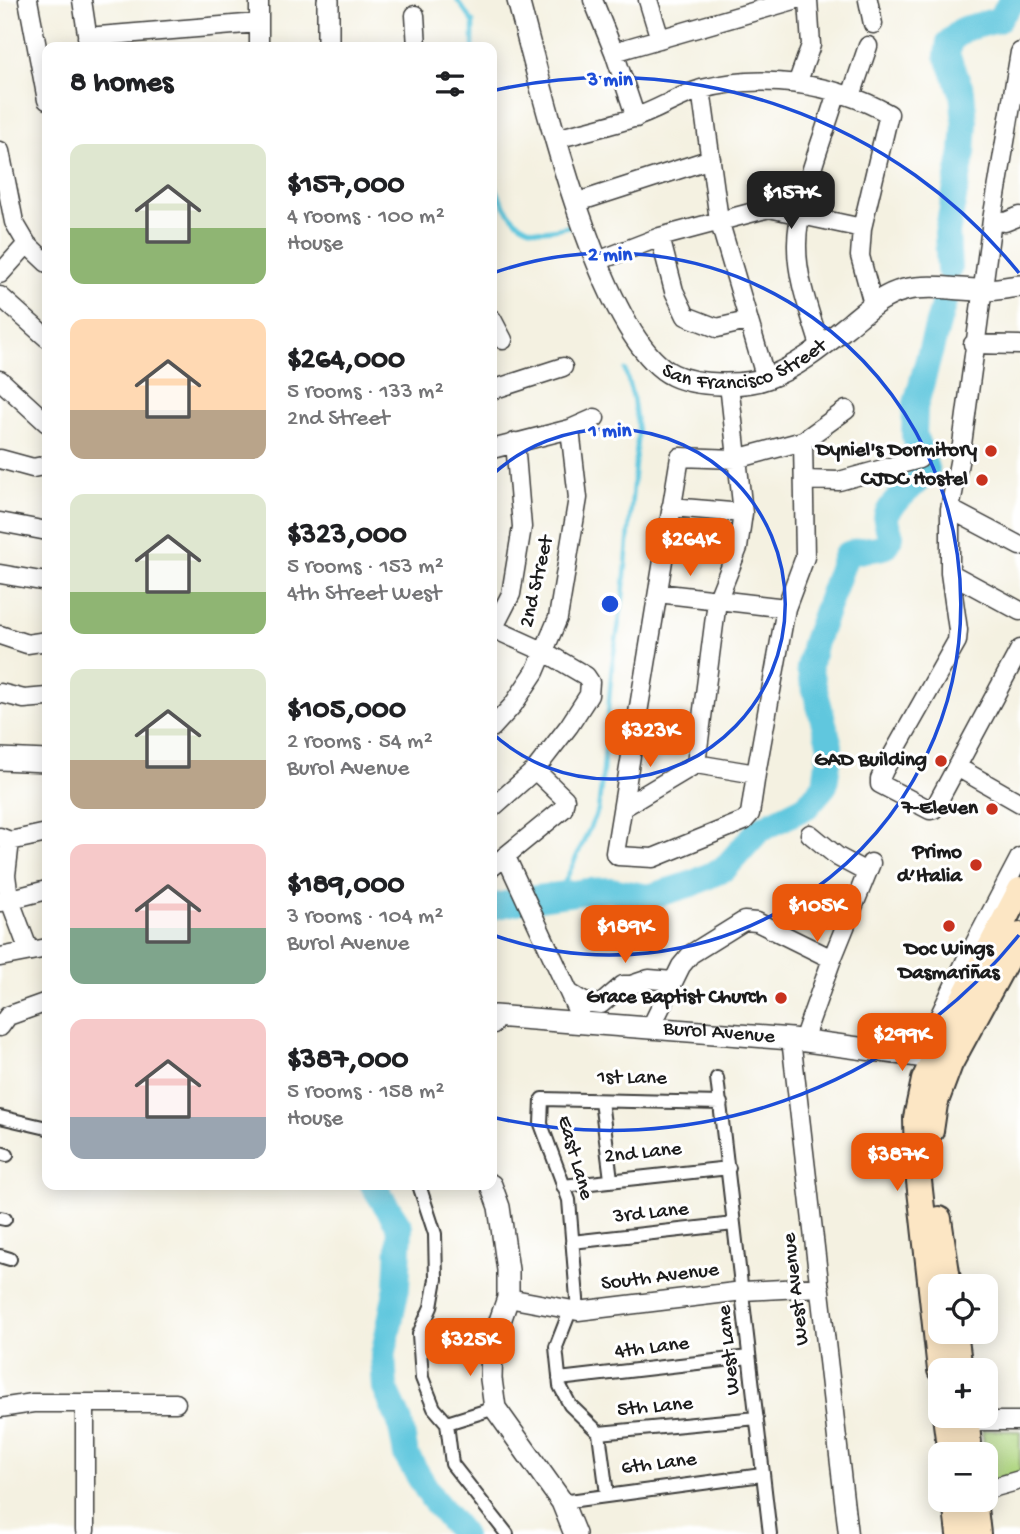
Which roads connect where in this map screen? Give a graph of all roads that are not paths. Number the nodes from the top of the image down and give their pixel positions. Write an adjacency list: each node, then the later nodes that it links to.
1 (28, 0): 22 (street)
2 (82, 0): 15 (street)
3 (259, 0): 12 (street)
4 (328, 0): 17 (street)
5 (518, 0): 28 (street, San Francisco Street)
6 (593, 0): 20 (street)
7 (648, 0): 14 (street)
8 (794, 0): 14 (street)
9 (808, 0): 23 (street)
10 (868, 0): 13 (street)
11 (415, 15): 18 (street)
12 (258, 23): 15 (street); 16 (street)
13 (873, 24)
14 (660, 39): 20 (street)
15 (88, 42)
16 (259, 42)
17 (328, 42)
18 (416, 42)
19 (868, 47): 25 (street)
20 (614, 52): 27 (street)
21 (1020, 52): 26 (street)
22 (42, 74)
23 (797, 84): 24 (street); 25 (street)
24 (701, 89): 27 (street); 30 (street)
25 (844, 94): 32 (street); 36 (street)
26 (1014, 117): 35 (street)
27 (636, 118): 28 (street)
28 (556, 139): 31 (street, San Francisco Street)
29 (0, 151): 38 (street)
30 (710, 159): 31 (street); 34 (street)
31 (575, 203): 40 (street, San Francisco Street)
32 (800, 213): 34 (street); 36 (street); 52 (street)
33 (1020, 215): 35 (street)
34 (719, 220): 37 (street); 46 (street)
35 (992, 220): 43 (street)
36 (862, 228): 45 (street)
37 (660, 237): 40 (street); 46 (street)
38 (27, 244): 39 (street); 41 (street)
39 (42, 258)
40 (598, 261): 56 (street, San Francisco Street)
41 (0, 274)
42 (1020, 286): 43 (street, San Francisco Street)
43 (983, 290): 45 (street, San Francisco Street); 50 (street)
44 (0, 296): 48 (street)
45 (873, 304): 52 (street, San Francisco Street)
46 (747, 321): 54 (street)
47 (497, 329): 49 (street)
48 (42, 334)
49 (503, 340)
50 (974, 344): 51 (street); 71 (street)
51 (1020, 345)
52 (820, 346): 54 (street, San Francisco Street)
53 (563, 367): 57 (street)
54 (766, 379): 56 (street, San Francisco Street)
55 (0, 380): 59 (street)
56 (729, 384): 65 (street)
57 (497, 388)
58 (846, 410): 62 (street)
59 (42, 418)
60 (595, 418): 61 (street)
61 (570, 429): 63 (street); 88 (street, 2nd Street)
62 (803, 441): 65 (street); 69 (street)
63 (515, 442): 64 (street); 83 (street)
64 (497, 447)
65 (736, 458): 70 (street); 72 (street)
66 (0, 459): 68 (street)
67 (919, 459): 69 (street)
68 (42, 467)
69 (804, 480): 81 (street)
70 (671, 507): 72 (street); 79 (street)
71 (950, 509): 75 (street); 76 (street)
72 (743, 513): 80 (street)
73 (0, 522): 74 (street)
74 (42, 530)
75 (1020, 546)
76 (950, 573): 82 (street); 95 (street)
77 (0, 574): 78 (street)
78 (42, 581)
79 (658, 593): 80 (street); 100 (street)
80 (717, 601): 81 (street); 94 (street)
81 (786, 608): 97 (street)
82 (1020, 611)
83 (497, 620)
84 (497, 631): 88 (street)
85 (0, 635): 86 (street)
86 (42, 642)
87 (1020, 649): 95 (street)
88 (545, 652): 91 (street, 2nd Street); 96 (street)
89 (0, 692): 90 (street)
90 (42, 697)
91 (497, 723)
92 (0, 759): 93 (street)
93 (42, 761)
94 (696, 764): 97 (street); 100 (street)
95 (957, 767): 98 (street)
96 (535, 770): 99 (street); 105 (street)
97 (756, 774): 100 (street)
98 (1020, 803)
99 (497, 804)
100 (624, 807)
101 (42, 834): 103 (street)
102 (810, 834): 112 (street)
103 (5, 839): 108 (street)
104 (1020, 857): 121 (street)
105 (499, 862): 114 (street)
106 (1020, 890): 121 (main road)
107 (42, 891): 108 (street)
108 (5, 900): 110 (street)
109 (1020, 935): 121 (main road)
110 (38, 949): 111 (street)
111 (0, 957)
112 (832, 959): 113 (street); 120 (street)
113 (673, 981): 114 (street); 119 (street)
114 (571, 994): 118 (street)
115 (42, 1004): 116 (street)
116 (3, 1017)
117 (497, 1018): 118 (street, Burol Avenue)
118 (583, 1023): 119 (street, Burol Avenue)
119 (651, 1027): 120 (street, Burol Avenue)
120 (797, 1040): 121 (street, Burol Avenue); 136 (street, West Avenue)
121 (941, 1061): 135 (main road); 141 (main road)
122 (718, 1078): 125 (street, West Lane)
123 (542, 1099): 124 (street, 1st Lane); 130 (street, East Lane)
124 (601, 1101): 125 (street, 1st Lane); 129 (street)
125 (721, 1103): 128 (street, West Lane)
126 (0, 1117): 127 (street)
127 (42, 1127)
128 (729, 1168): 129 (street, 2nd Lane); 133 (street, West Lane)
129 (611, 1180): 130 (street, 2nd Lane)
130 (563, 1186): 134 (street, East Lane)
131 (421, 1190): 150 (street)
132 (493, 1190): 138 (street)
133 (734, 1224): 134 (street, 3rd Lane); 137 (street, West Lane)
134 (572, 1242): 139 (street, East Lane)
135 (947, 1274)
136 (820, 1287): 137 (street, South Avenue); 163 (street, West Avenue)
137 (743, 1291): 139 (street, South Avenue); 140 (street, West Lane)
138 (508, 1298): 139 (street, South Avenue); 146 (street)
139 (574, 1311): 142 (street, East Lane)
140 (748, 1357): 142 (street, 4th Lane); 147 (street, West Lane)
141 (939, 1358)
142 (559, 1378): 151 (street, East Lane)
143 (85, 1403): 144 (street); 145 (street); 159 (street)
144 (176, 1403)
145 (0, 1408)
146 (495, 1408): 150 (street); 156 (street)
147 (757, 1418): 151 (street, 5th Lane); 152 (street, West Lane)
148 (998, 1420): 149 (street)
149 (1020, 1421)
150 (447, 1423): 160 (street)
151 (599, 1433): 155 (street)
152 (762, 1475): 155 (street, 6th Lane); 162 (street, West Lane)
153 (1020, 1480): 154 (street)
154 (998, 1486)
155 (607, 1494): 156 (street, 6th Lane)
156 (562, 1502): 161 (street)
157 (956, 1512): 164 (main road)
158 (975, 1512): 165 (main road)
159 (85, 1531)
160 (507, 1534)
161 (575, 1534)
162 (770, 1534)
163 (848, 1534)
164 (959, 1534)
165 (978, 1534)

